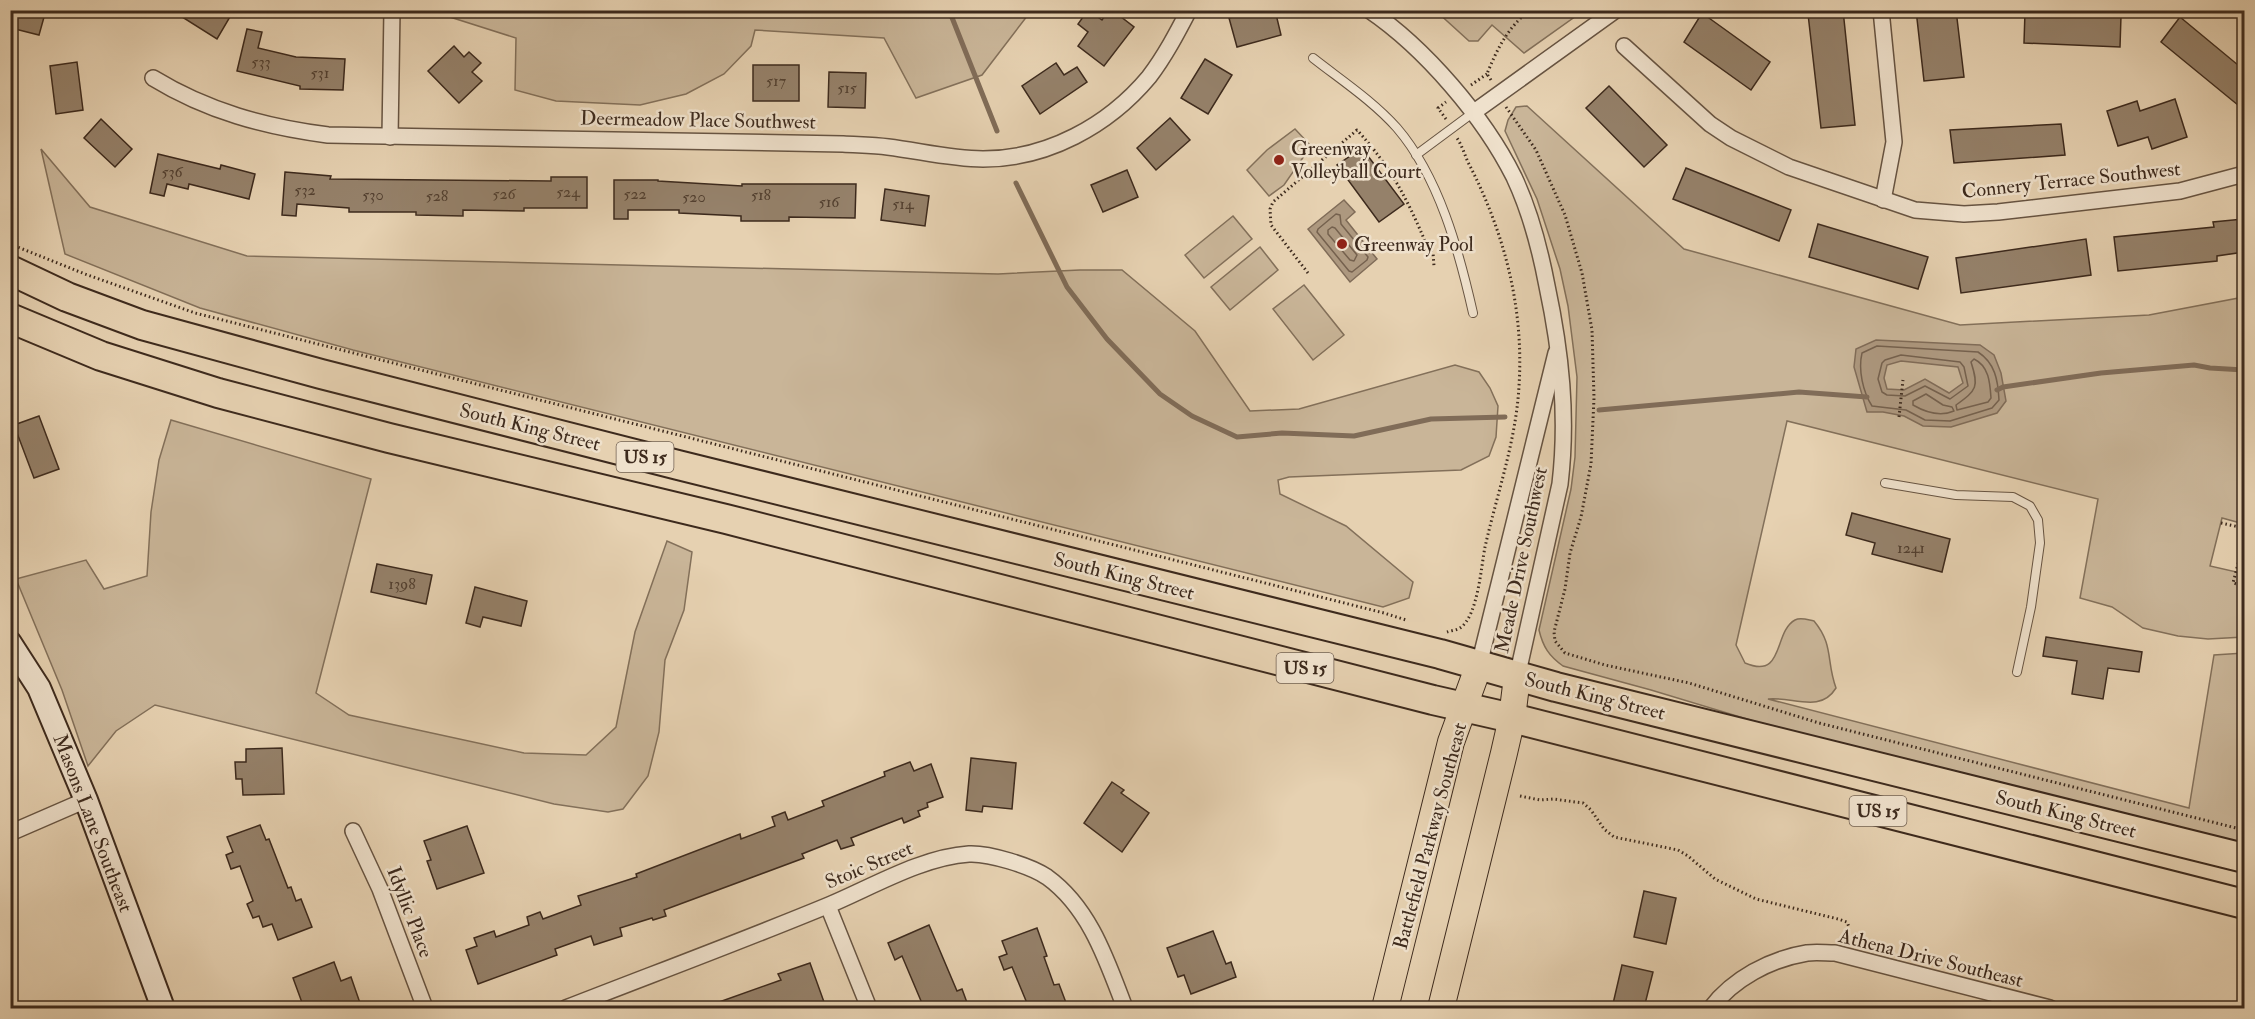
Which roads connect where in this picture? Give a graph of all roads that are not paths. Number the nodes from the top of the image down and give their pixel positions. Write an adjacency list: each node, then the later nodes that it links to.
1 (392, 10): 10 (street)
2 (1189, 10): 10 (street, Deermeadow Place Southwest)
3 (1369, 10): 9 (street, Meade Drive Southwest)
4 (1616, 10): 9 (street)
5 (1881, 10): 13 (street)
6 (1624, 46): 13 (street, Connery Terrace Southwest)
7 (1313, 58): 11 (lane)
8 (153, 78): 10 (street, Deermeadow Place Southwest)
9 (1474, 112): 11 (lane); 17 (street, Meade Drive Southwest)
10 (390, 137)
11 (1416, 155): 15 (lane)
12 (2244, 174): 13 (street, Connery Terrace Southwest)
13 (1883, 200)
14 (10, 270): 20 (highway, South King Street / US 15)
15 (1473, 313)
16 (10, 318): 23 (highway, South King Street / US 15)
17 (1558, 345): 20 (street, Meade Drive Southwest); 22 (street, Meade Drive Southwest)
18 (1885, 483): 21 (lane)
19 (10, 644): 25 (street, Masons Lane Southeast)
20 (1479, 665): 22 (highway, South King Street / US 15); 23 (main road, Battlefield Parkway Southeast)
21 (2017, 672)
22 (1517, 677): 24 (main road); 28 (highway, South King Street / US 15)
23 (1465, 707): 24 (highway, South King Street / US 15); 36 (main road, Battlefield Parkway Southeast)
24 (1512, 718): 29 (highway, South King Street / US 15); 37 (main road)
25 (86, 800): 27 (street); 31 (street, Masons Lane Southeast)
26 (353, 831): 32 (street, Idyllic Place)
27 (10, 833)
28 (2244, 858)
29 (2244, 904)
30 (828, 906): 33 (street, Stoic Street); 34 (street); 35 (street, Stoic Street)
31 (163, 1008)
32 (425, 1008)
33 (566, 1008)
34 (869, 1008)
35 (1125, 1008)
36 (1385, 1008)
37 (1441, 1008)
38 (1711, 1008): 39 (street, Athena Drive Southeast)
39 (2050, 1008)

